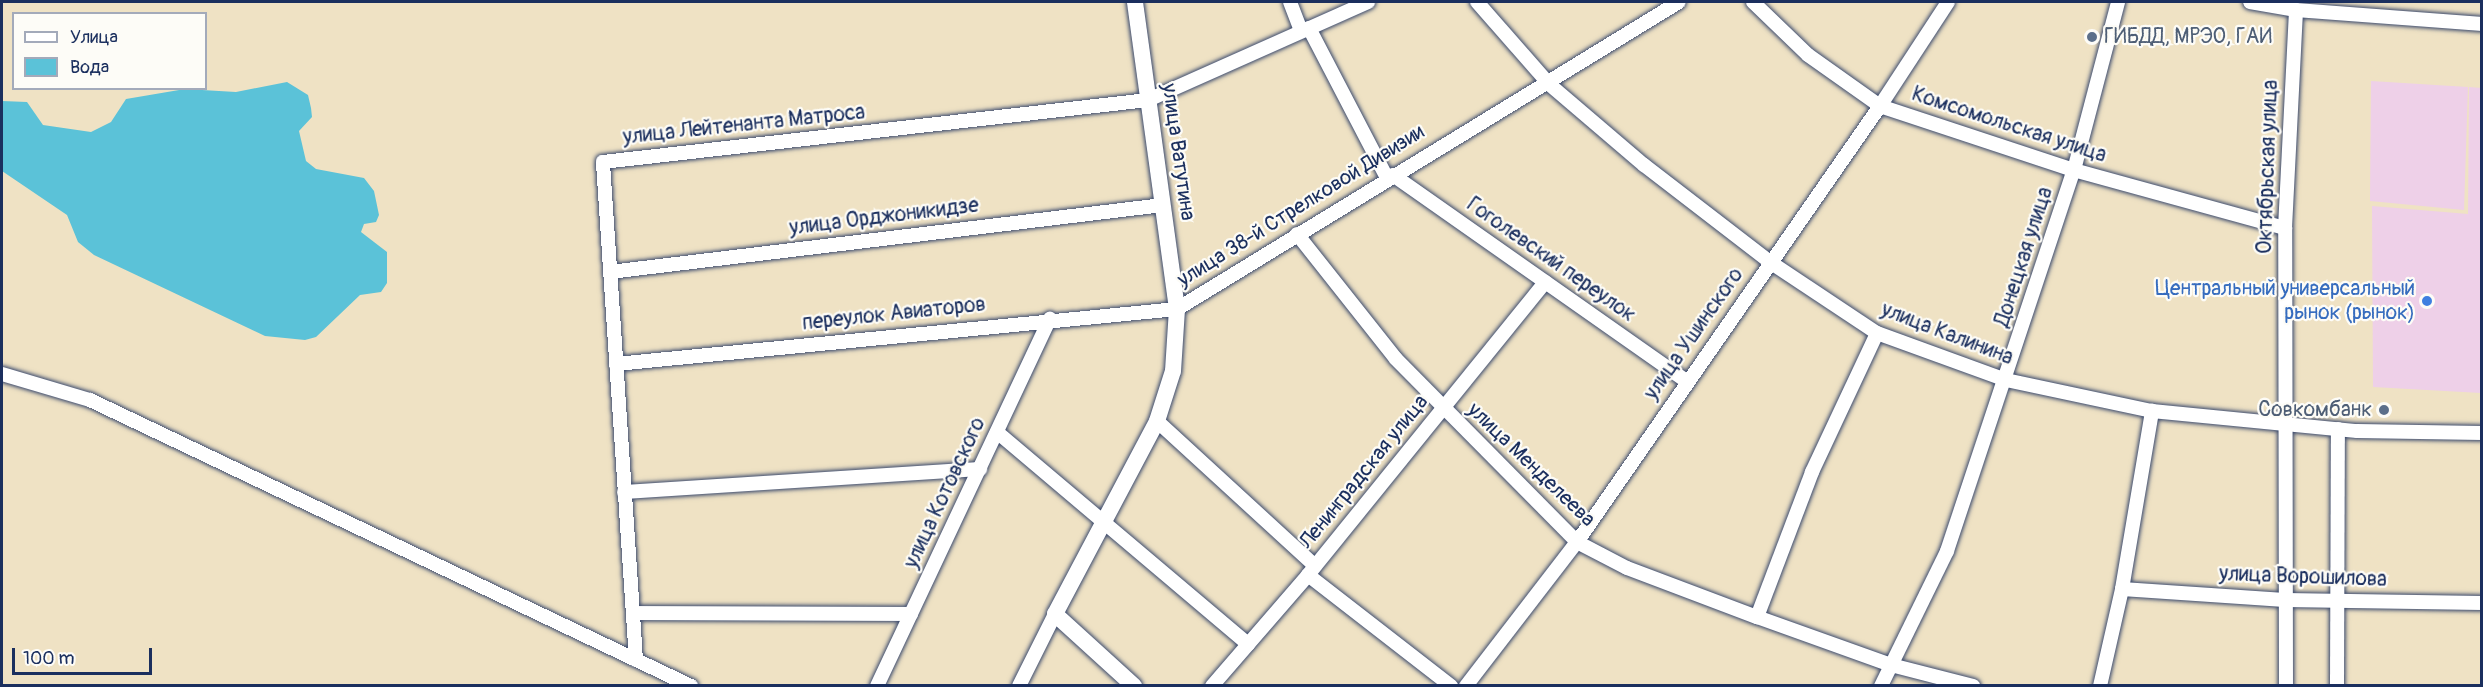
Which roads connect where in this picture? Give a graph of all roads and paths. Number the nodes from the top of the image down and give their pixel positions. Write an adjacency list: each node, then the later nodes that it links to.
1 (1136, 2): 14 (main road, улица Ватутина)
2 (1290, 2): 12 (street, Гоголевский переулок)
3 (1368, 2): 12 (street, улица Лейтенанта Матроса)
4 (1477, 2): 13 (street, улица Калинина)
5 (1679, 2): 13 (street, улица 38-й Стрелковой Дивизии)
6 (1753, 2): 15 (street, Комсомольская улица)
7 (1948, 2): 15 (street, улица Ушинского)
8 (2118, 2): 16 (street, Донецкая улица)
9 (2250, 2): 10 (street)
10 (2296, 10): 11 (street); 19 (street, Октябрьская улица)
11 (2481, 24)
12 (1305, 30): 14 (street, улица Лейтенанта Матроса); 17 (street, Гоголевский переулок)
13 (1549, 84): 17 (street, улица 38-й Стрелковой Дивизии); 21 (street, улица Калинина)
14 (1148, 100): 18 (main road, улица Ватутина); 22 (street, улица Лейтенанта Матроса)
15 (1880, 106): 16 (street, Комсомольская улица); 21 (street, улица Ушинского)
16 (2074, 170): 19 (street, Комсомольская улица); 29 (street, Донецкая улица)
17 (1390, 176): 20 (street, улица 38-й Стрелковой Дивизии); 23 (street, Гоголевский переулок)
18 (1163, 205): 22 (street, улица Орджоникидзе); 24 (main road, улица Ватутина)
19 (2285, 228): 34 (street, Октябрьская улица)
20 (1297, 234): 24 (street, улица 38-й Стрелковой Дивизии); 31 (street, улица Менделеева)
21 (1770, 262): 26 (street, улица Калинина); 30 (street, улица Ушинского)
22 (610, 272): 27 (street, улица Лейтенанта Матроса)
23 (1545, 282): 30 (street, Гоголевский переулок); 31 (street, Ленинградская улица)
24 (1177, 309): 25 (street, переулок Авиаторов); 33 (main road, улица 38-й Стрелковой Дивизии)
25 (1050, 319): 27 (street, переулок Авиаторов); 36 (street, улица Котовского)
26 (1877, 333): 29 (street, улица Калинина); 50 (street)
27 (616, 364): 39 (street, улица Лейтенанта Матроса)
28 (2, 374): 52 (street)
29 (2006, 380): 32 (street, улица Калинина); 53 (street, Донецкая улица)
30 (1686, 381): 41 (street, улица Ушинского)
31 (1443, 407): 41 (street, улица Менделеева); 42 (street, Ленинградская улица)
32 (2152, 411): 34 (street, улица Калинина); 43 (street)
33 (1157, 421): 40 (main road, улица 38-й Стрелковой Дивизии); 42 (street)
34 (2283, 424): 35 (street, улица Калинина); 44 (street, Октябрьская улица)
35 (2338, 429): 37 (street, улица Калинина); 45 (street)
36 (997, 432): 38 (street, улица Котовского); 40 (street)
37 (2481, 434)
38 (980, 469): 39 (street); 48 (street, улица Котовского)
39 (624, 492): 47 (street, улица Лейтенанта Матроса)
40 (1104, 522): 49 (main road, улица 38-й Стрелковой Дивизии); 51 (street)
41 (1576, 542): 50 (street, улица Менделеева); 60 (street, улица Ушинского)
42 (1311, 571): 51 (street, Ленинградская улица); 59 (street)
43 (2122, 589): 44 (street, улица Ворошилова); 63 (street)
44 (2285, 600): 45 (street, улица Ворошилова); 64 (street, Октябрьская улица)
45 (2338, 600): 46 (street, улица Ворошилова); 65 (street)
46 (2481, 603)
47 (633, 613): 48 (street); 52 (street, улица Лейтенанта Матроса)
48 (911, 614): 55 (street, улица Котовского)
49 (1055, 614): 56 (street, улица 38-й Стрелковой Дивизии); 57 (main road)
50 (1757, 617): 53 (street, улица Менделеева)
51 (1248, 644): 58 (street, Ленинградская улица)
52 (636, 660): 54 (street)
53 (1891, 665): 61 (street, Донецкая улица); 62 (street, улица Менделеева)
54 (691, 686)
55 (877, 686)
56 (1019, 686)
57 (1134, 686)
58 (1212, 686)
59 (1451, 686)
60 (1466, 686)
61 (1881, 686)
62 (1973, 686)
63 (2100, 686)
64 (2286, 686)
65 (2337, 686)

